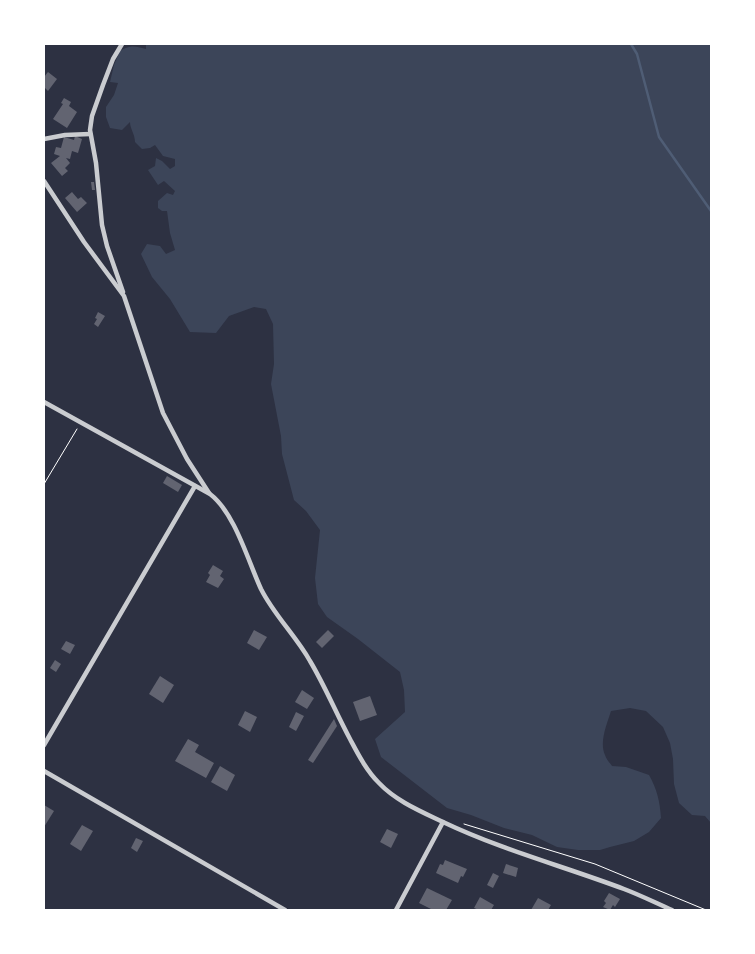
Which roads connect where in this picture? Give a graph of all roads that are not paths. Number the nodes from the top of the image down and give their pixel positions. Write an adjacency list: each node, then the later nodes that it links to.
1 (122, 44): 2 (street)
2 (90, 134): 3 (street); 5 (street)
3 (44, 139)
4 (44, 181): 5 (street)
5 (124, 296): 8 (street)
6 (44, 402): 7 (street)
7 (195, 486): 8 (street); 9 (street)
8 (210, 494): 11 (street)
9 (44, 745)
10 (44, 771): 12 (street)
11 (443, 822): 13 (street); 14 (street)
12 (285, 910)
13 (396, 910)
14 (672, 910)

